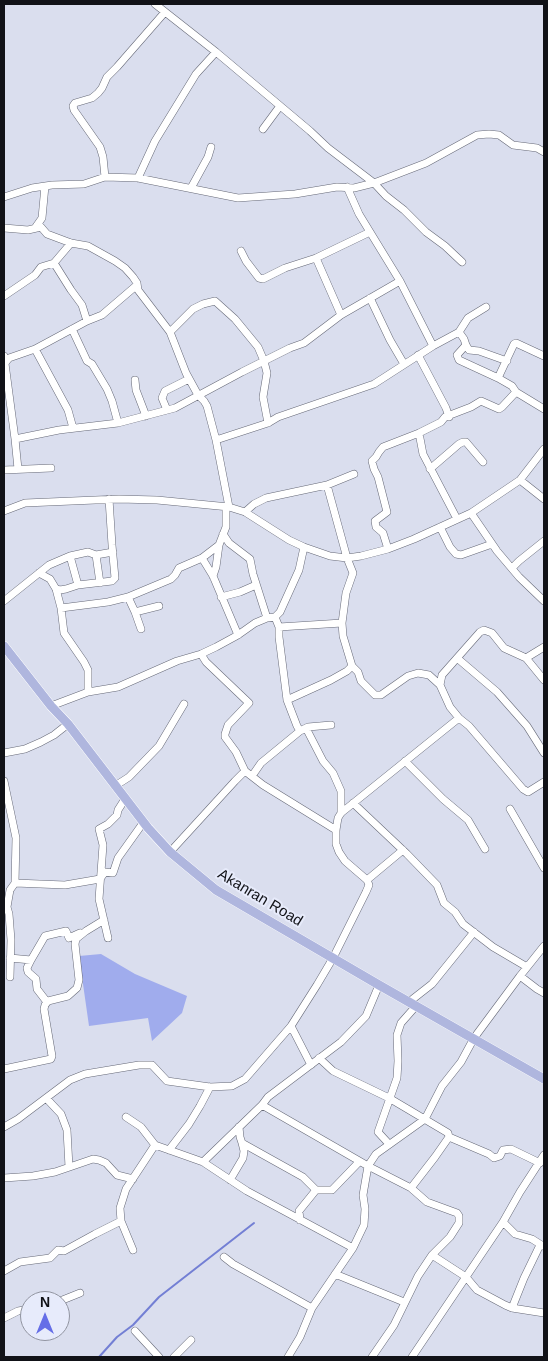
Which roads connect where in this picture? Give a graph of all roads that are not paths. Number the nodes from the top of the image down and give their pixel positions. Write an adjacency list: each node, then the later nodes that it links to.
1 (155, 4): 2 (street)
2 (165, 12): 3 (street); 9 (street)
3 (216, 52): 4 (street); 10 (street)
4 (280, 106): 5 (street); 8 (street)
5 (263, 129)
6 (211, 147): 15 (street)
7 (544, 152): 11 (street)
8 (365, 176): 11 (street); 13 (street)
9 (104, 177): 10 (street); 12 (street)
10 (138, 178): 15 (street)
11 (374, 183): 13 (street); 24 (street)
12 (45, 186): 16 (street); 18 (street)
13 (364, 186): 14 (street)
14 (347, 187): 15 (street); 19 (street)
15 (191, 188)
16 (4, 197)
17 (4, 228): 18 (street)
18 (35, 228): 20 (street)
19 (370, 232): 22 (street); 25 (street)
20 (71, 242): 23 (street); 26 (street)
21 (241, 251): 22 (street)
22 (316, 258): 30 (street)
23 (54, 262): 27 (street); 31 (street)
24 (462, 262)
25 (400, 281): 28 (street); 36 (street)
26 (137, 285): 31 (street); 33 (street)
27 (4, 296)
28 (370, 298): 30 (street); 43 (street)
29 (486, 307): 34 (street)
30 (341, 315): 41 (street)
31 (87, 321): 32 (street)
32 (72, 329): 37 (street); 54 (street)
33 (170, 332): 41 (street); 46 (street)
34 (459, 332): 35 (street); 36 (street)
35 (466, 345): 42 (street); 44 (street)
36 (432, 346): 38 (street)
37 (35, 348): 40 (street); 56 (street)
38 (418, 355): 43 (street); 53 (street)
39 (544, 356): 42 (street)
40 (5, 359): 45 (street)
41 (264, 361): 49 (street); 55 (street)
42 (506, 361): 44 (street)
43 (404, 364): 55 (street)
44 (498, 378): 48 (street)
45 (5, 379): 58 (street)
46 (189, 379): 49 (street); 51 (street)
47 (135, 380): 52 (street)
48 (516, 392): 50 (street); 53 (street)
49 (198, 395): 51 (street); 59 (street)
50 (544, 409)
51 (167, 410): 52 (street)
52 (146, 416): 54 (street)
53 (449, 417): 57 (street)
54 (118, 423): 56 (street)
55 (268, 423): 59 (street)
56 (73, 428): 58 (street)
57 (419, 433): 64 (street); 82 (street)
58 (15, 439): 63 (street)
59 (216, 440): 71 (street)
60 (544, 450): 67 (street)
61 (483, 462): 64 (street)
62 (51, 468): 63 (street)
63 (18, 469): 65 (street)
64 (430, 469): 75 (street)
65 (4, 470)
66 (354, 474): 68 (street)
67 (520, 480): 70 (street); 74 (street)
68 (327, 485): 73 (street); 87 (street)
69 (109, 499): 71 (street); 72 (street); 83 (street)
70 (544, 499)
71 (228, 507): 73 (street); 77 (street)
72 (4, 511)
73 (245, 512): 81 (street)
74 (471, 513): 75 (street); 79 (street)
75 (457, 519): 76 (street)
76 (440, 527): 79 (street); 82 (street)
77 (223, 534): 80 (street); 93 (street)
78 (544, 541): 88 (street)
79 (492, 544): 88 (street)
80 (219, 545): 86 (street); 90 (street)
81 (304, 547): 87 (street); 102 (street)
82 (388, 549): 87 (street)
83 (113, 552): 84 (street); 91 (street)
84 (96, 555): 85 (street); 91 (street)
85 (70, 556): 89 (street); 92 (street)
86 (202, 558): 90 (street); 95 (street)
87 (347, 558): 103 (street)
88 (512, 568): 98 (street)
89 (40, 573): 94 (street); 97 (street)
90 (213, 576): 96 (street)
91 (100, 583): 92 (street)
92 (78, 585): 94 (street)
93 (256, 585): 96 (street); 102 (street)
94 (56, 588): 100 (street)
95 (128, 597): 100 (street); 101 (street)
96 (221, 597): 106 (street)
97 (4, 601)
98 (544, 601)
99 (159, 606): 101 (street)
100 (61, 608): 115 (street)
101 (135, 612): 105 (street)
102 (271, 618): 104 (street); 106 (street)
103 (342, 623): 104 (street); 112 (street)
104 (279, 627): 116 (street)
105 (141, 629)
106 (238, 635): 109 (street)
107 (4, 646): 118 (main road, Akanran Road)
108 (544, 647): 111 (street)
109 (201, 654): 115 (street); 126 (street)
110 (457, 658): 111 (street); 114 (street); 124 (street)
111 (526, 658): 113 (street)
112 (352, 666): 114 (street); 116 (street)
113 (544, 680)
114 (440, 685): 119 (street)
115 (88, 692): 118 (street)
116 (287, 700): 122 (street)
117 (184, 704): 129 (street)
118 (50, 706): 120 (main road, Akanran Road)
119 (459, 718): 125 (street); 128 (street)
120 (68, 724): 123 (street); 129 (main road, Akanran Road)
121 (332, 726): 122 (street)
122 (303, 729): 126 (street); 133 (street)
123 (4, 753)
124 (544, 753)
125 (405, 761): 131 (street); 136 (street)
126 (249, 773): 135 (street); 138 (street)
127 (4, 781): 142 (street)
128 (544, 782)
129 (115, 786): 130 (main road, Akanran Road)
130 (125, 799): 134 (main road, Akanran Road); 140 (street)
131 (353, 803): 133 (street); 137 (street)
132 (510, 809): 139 (street)
133 (341, 813): 135 (street)
134 (143, 823): 138 (main road, Akanran Road); 140 (street)
135 (336, 830): 141 (street)
136 (485, 849)
137 (403, 850): 141 (street); 145 (street)
138 (170, 852): 149 (main road, Akanran Road)
139 (544, 868)
140 (100, 879): 142 (street); 143 (street)
141 (367, 880): 149 (street)
142 (15, 883): 148 (street)
143 (104, 920): 144 (street); 146 (street)
144 (86, 931): 150 (street); 156 (street)
145 (474, 932): 151 (street); 157 (street)
146 (108, 938)
147 (544, 946): 151 (street)
148 (10, 958): 150 (street); 153 (street)
149 (334, 958): 154 (main road, Akanran Road); 158 (street)
150 (31, 960): 156 (street)
151 (527, 967): 152 (street)
152 (520, 976): 155 (street); 159 (street)
153 (10, 977)
154 (379, 985): 157 (main road, Akanran Road); 160 (street)
155 (544, 993)
156 (47, 1002): 162 (street)
157 (412, 1004): 159 (main road, Akanran Road); 166 (street)
158 (291, 1026): 161 (street); 164 (street)
159 (474, 1038): 163 (main road, Akanran Road); 169 (street)
160 (319, 1058): 161 (street); 166 (street)
161 (311, 1065): 167 (street)
162 (4, 1069)
163 (544, 1079)
164 (210, 1086): 165 (street); 176 (street)
165 (46, 1098): 170 (street); 182 (street)
166 (389, 1098): 169 (street); 174 (street)
167 (262, 1105): 171 (street); 179 (street)
168 (126, 1117): 175 (street)
169 (425, 1119): 172 (street); 174 (street)
170 (4, 1127)
171 (239, 1127): 173 (street); 178 (street)
172 (449, 1137): 180 (street); 186 (street)
173 (242, 1143): 185 (street); 187 (street)
174 (389, 1144): 181 (street)
175 (156, 1145): 176 (street); 184 (street)
176 (169, 1150): 178 (street)
177 (544, 1154): 180 (street)
178 (203, 1162): 185 (street)
179 (359, 1162): 181 (street); 187 (street)
180 (540, 1163): 190 (street)
181 (368, 1166): 186 (street); 192 (street)
182 (69, 1168): 183 (street); 184 (street)
183 (4, 1178)
184 (133, 1179): 189 (street)
185 (230, 1180): 188 (street)
186 (411, 1188): 194 (street)
187 (316, 1190): 188 (street)
188 (300, 1220): 192 (street)
189 (120, 1221): 193 (street); 196 (street)
190 (503, 1222): 191 (street); 198 (street)
191 (542, 1245): 203 (street)
192 (353, 1248): 197 (street)
193 (134, 1250)
194 (432, 1255): 198 (street); 201 (street)
195 (224, 1257): 202 (street)
196 (4, 1271)
197 (335, 1274): 201 (street); 202 (street)
198 (466, 1277): 203 (street); 213 (street)
199 (80, 1293): 200 (street)
200 (70, 1297)
201 (404, 1302): 212 (street)
202 (312, 1308): 211 (street)
203 (512, 1308): 205 (street)
204 (20, 1311): 206 (street)
205 (544, 1313)
206 (4, 1318)
207 (135, 1330): 209 (street)
208 (191, 1340): 210 (street)
209 (159, 1357)
210 (174, 1357)
211 (288, 1357)
212 (372, 1357)
213 (412, 1357)

